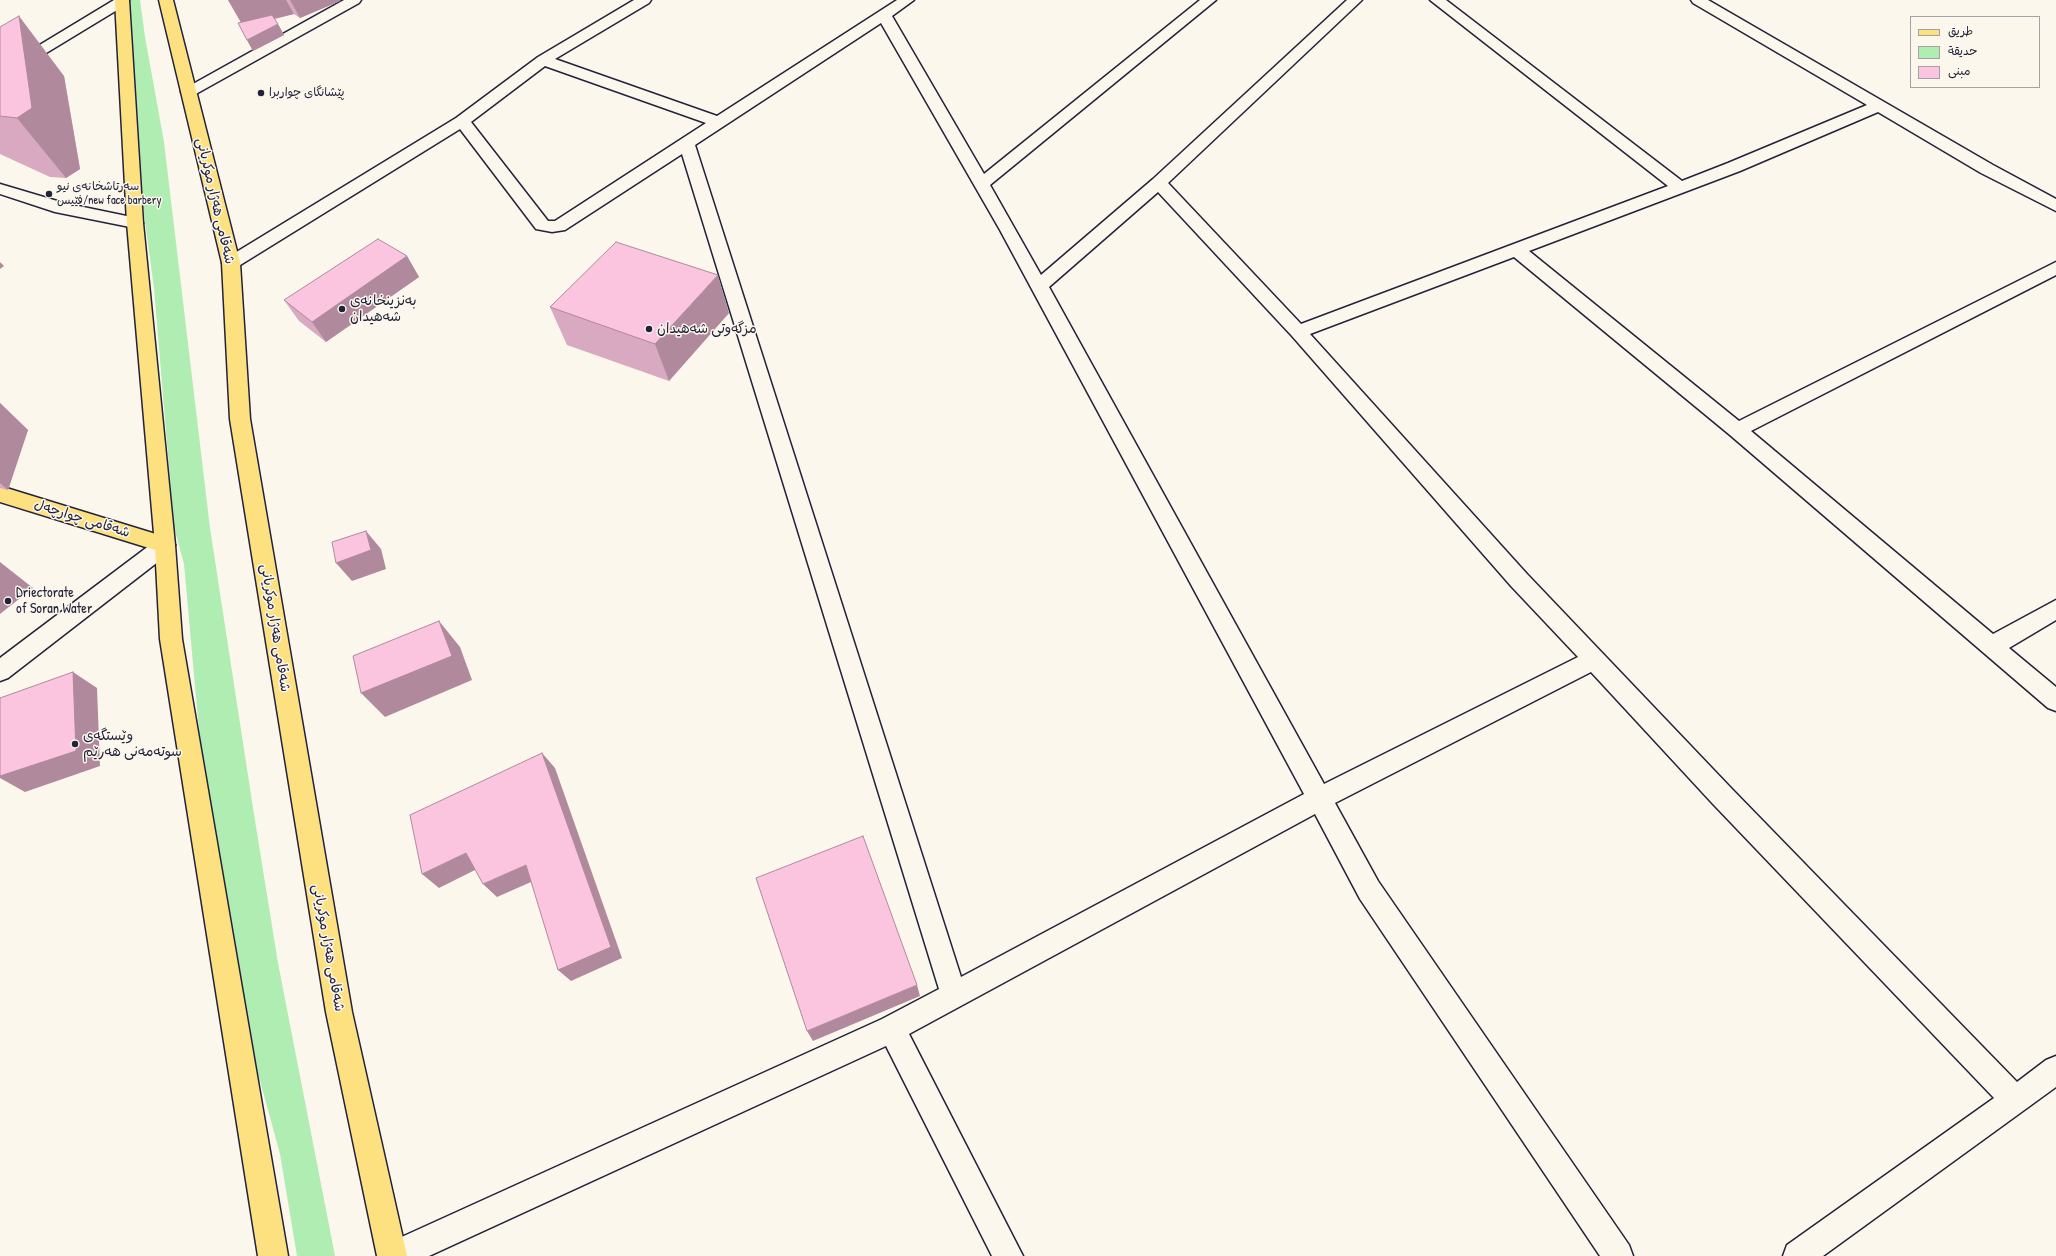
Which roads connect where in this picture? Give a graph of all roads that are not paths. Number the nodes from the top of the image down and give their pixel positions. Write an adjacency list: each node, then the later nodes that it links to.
1 (122, 0): 12 (street); 23 (main road)
2 (166, 0): 13 (main road, شەقامی ھەژار موکریانی)
3 (354, 0): 13 (street)
4 (644, 0): 11 (street)
5 (908, 0): 10 (street)
6 (1209, 0): 19 (street)
7 (1355, 0): 18 (street)
8 (1437, 0): 20 (street)
9 (1698, 0): 14 (street)
10 (884, 15): 16 (street); 19 (street)
11 (543, 60): 15 (street); 16 (street)
12 (0, 75)
13 (189, 92): 25 (main road, شەقامی ھەژار موکریانی)
14 (1880, 105): 20 (street); 22 (street)
15 (462, 120): 17 (street); 25 (street)
16 (718, 122): 17 (street)
17 (686, 142): 38 (street)
18 (1159, 183): 27 (street); 28 (street)
19 (981, 184): 27 (street)
20 (1680, 187): 24 (street)
21 (0, 189): 23 (street)
22 (2056, 206)
23 (135, 223): 31 (main road)
24 (1517, 250): 28 (street); 29 (street)
25 (231, 263): 43 (main road, شەقامی ھەژار موکریانی)
26 (2056, 268): 29 (street)
27 (1038, 287): 37 (street)
28 (1298, 332): 34 (street)
29 (1737, 430): 33 (street)
30 (0, 494): 31 (main road, شەقامی چوارچەل)
31 (165, 545): 35 (street); 42 (main road)
32 (2056, 609): 33 (street)
33 (1991, 647): 36 (street)
34 (1594, 660): 37 (street); 41 (street)
35 (0, 671)
36 (2056, 701)
37 (1319, 799): 38 (street); 45 (street)
38 (954, 996): 39 (street)
39 (892, 1029): 43 (street); 44 (street)
40 (2056, 1070): 41 (street)
41 (2015, 1100): 46 (street)
42 (273, 1256)
43 (394, 1256)
44 (1008, 1256)
45 (1618, 1256)
46 (1798, 1256)

